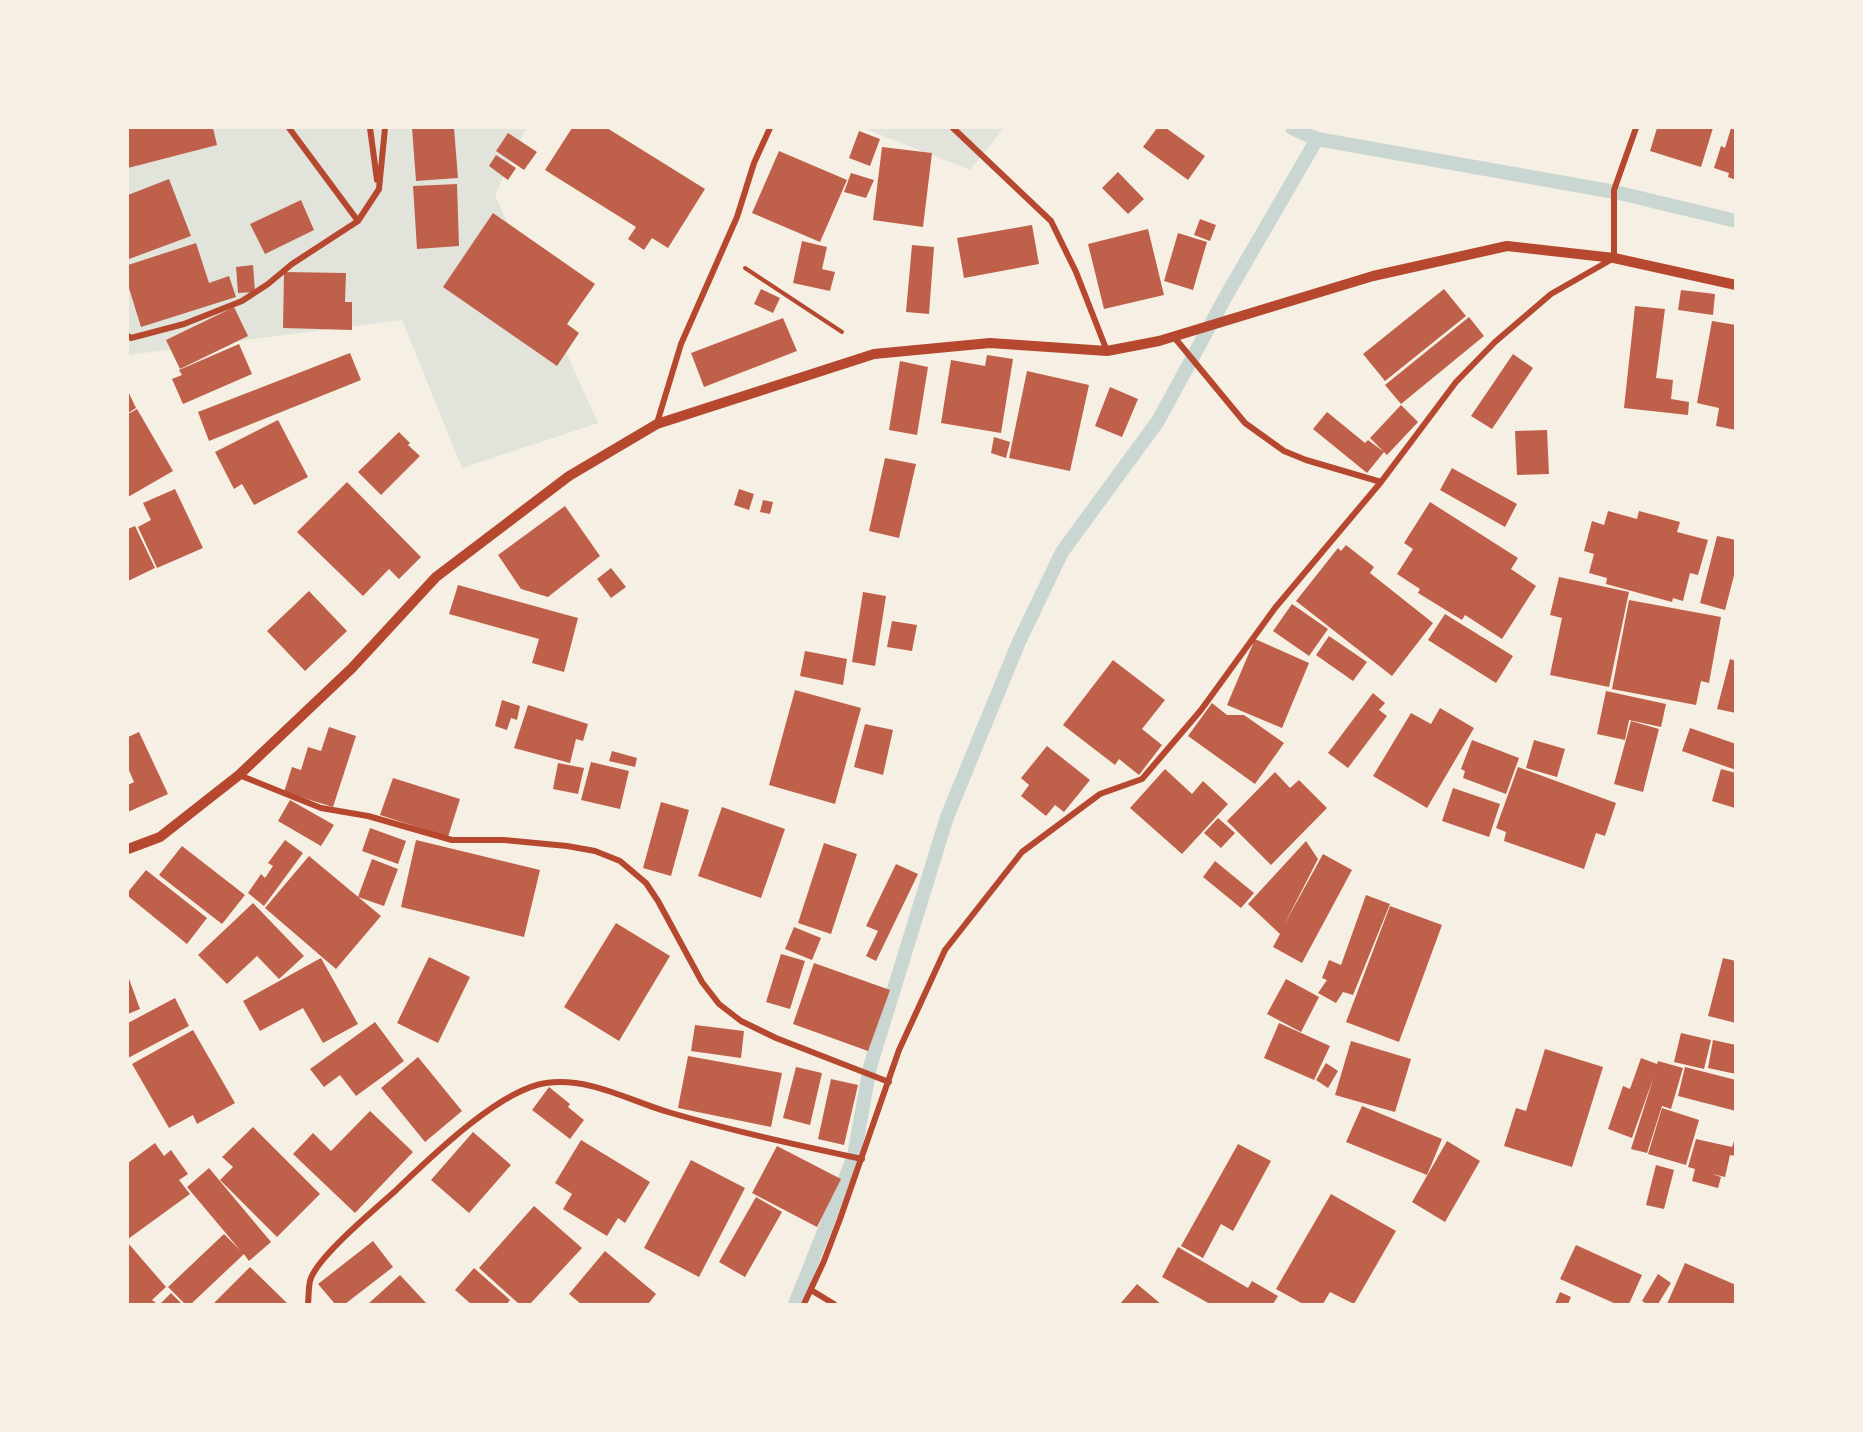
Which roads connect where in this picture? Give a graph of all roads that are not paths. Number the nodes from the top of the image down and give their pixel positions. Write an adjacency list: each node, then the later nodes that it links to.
1 (289, 128): 8 (street)
2 (370, 128): 7 (street)
3 (385, 128): 7 (street)
4 (770, 128): 14 (street)
5 (953, 128): 13 (street)
6 (1635, 128): 9 (street)
7 (379, 189): 8 (street)
8 (358, 221): 11 (street)
9 (1614, 258): 10 (street); 12 (street); 15 (street)
10 (1736, 285)
11 (128, 336)
12 (1174, 337): 13 (street); 15 (street)
13 (1107, 351): 14 (street)
14 (657, 424): 16 (street)
15 (1381, 482): 18 (street)
16 (239, 775): 17 (street); 18 (street)
17 (128, 849)
18 (889, 1082): 19 (street)
19 (862, 1159): 20 (street); 21 (street)
20 (811, 1290): 22 (street); 23 (street)
21 (308, 1305)
22 (804, 1305)
23 (834, 1305)

